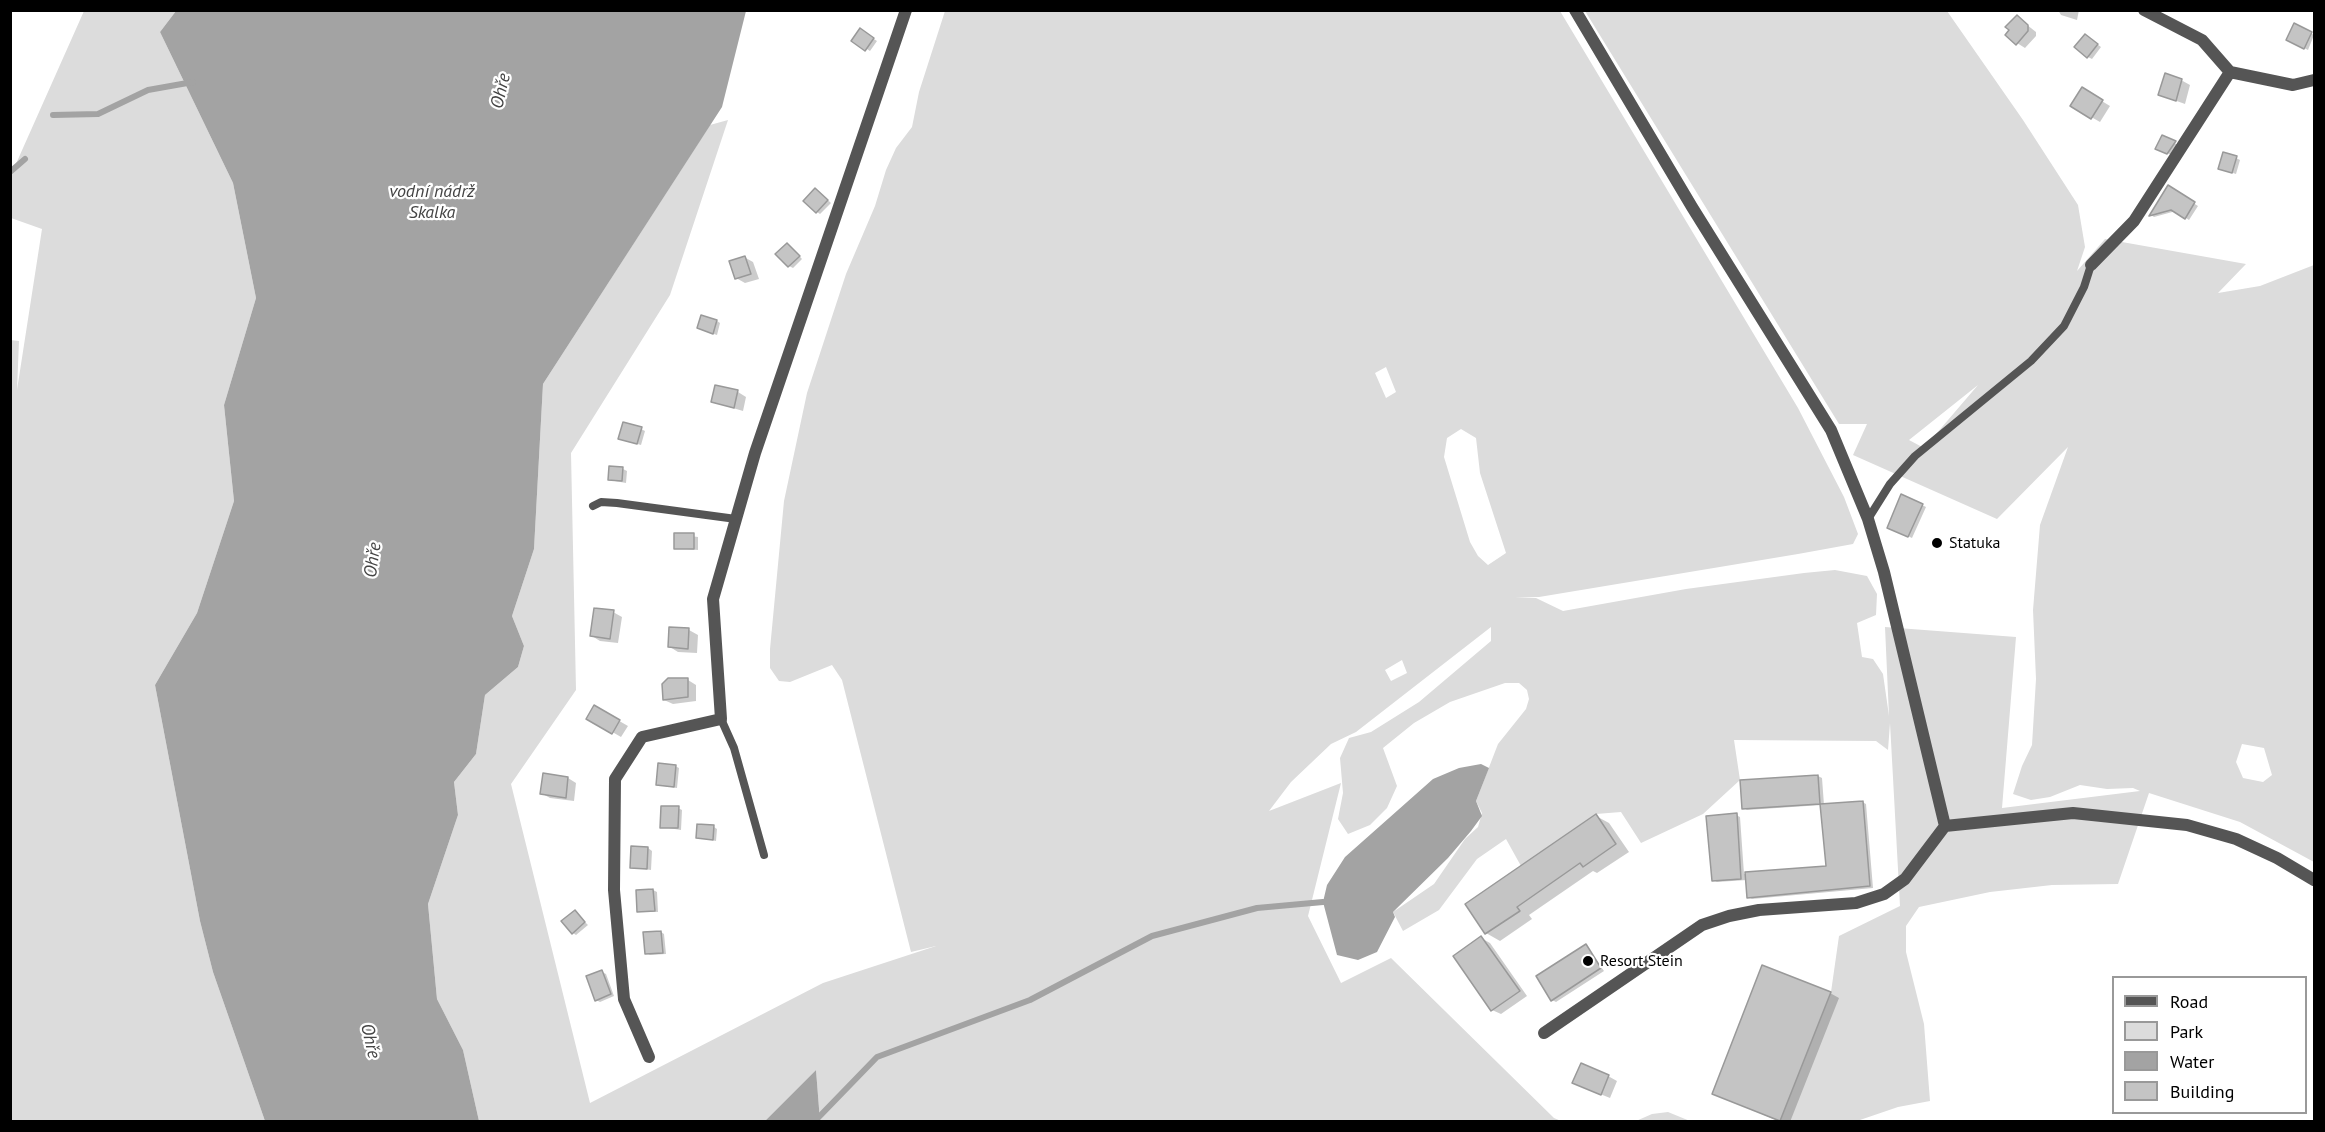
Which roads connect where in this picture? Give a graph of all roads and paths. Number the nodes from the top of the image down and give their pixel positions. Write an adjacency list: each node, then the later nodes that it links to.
1 (906, 10): 8 (street)
2 (1575, 10): 9 (street)
3 (2144, 10): 4 (street)
4 (2230, 72): 5 (street); 6 (street)
5 (2314, 81)
6 (2091, 265): 9 (lane)
7 (593, 506): 8 (lane)
8 (736, 519): 10 (street)
9 (1868, 519): 11 (street)
10 (721, 719): 12 (lane); 15 (street)
11 (1945, 826): 13 (street); 14 (street)
12 (764, 855)
13 (2314, 880)
14 (1544, 1033)
15 (649, 1058)

